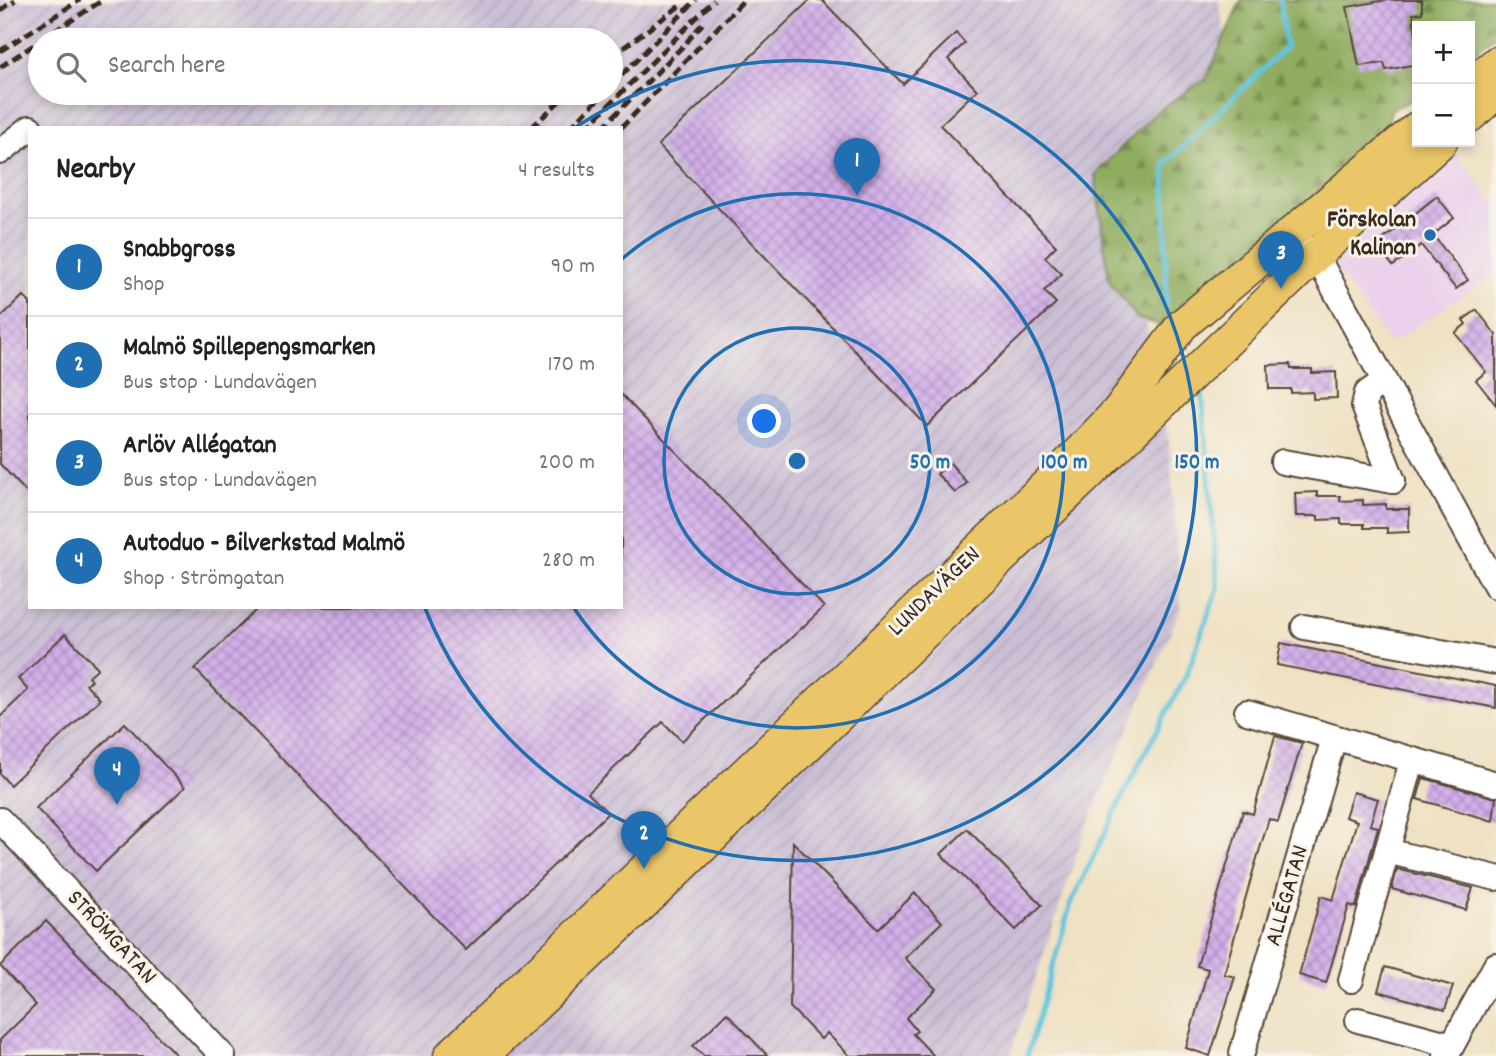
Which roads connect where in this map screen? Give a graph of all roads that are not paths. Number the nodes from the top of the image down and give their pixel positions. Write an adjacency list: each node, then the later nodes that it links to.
1 (1496, 63): 2 (main road)
2 (1471, 84)
3 (1496, 93): 4 (main road)
4 (1475, 112)
5 (28, 130): 8 (street)
6 (1412, 132): 9 (main road, LUNDAVÄGEN)
7 (1435, 147): 10 (main road, LUNDAVÄGEN)
8 (0, 152)
9 (1289, 234): 10 (street); 29 (main road, LUNDAVÄGEN)
10 (1315, 256): 11 (street); 30 (main road, LUNDAVÄGEN)
11 (1384, 381): 12 (street); 13 (street)
12 (1283, 462)
13 (1496, 586)
14 (1304, 626): 15 (street)
15 (1496, 662)
16 (1247, 712): 17 (street)
17 (1334, 738): 18 (street); 27 (street, ALLÉGATAN)
18 (1412, 761): 19 (street); 21 (street)
19 (1496, 784)
20 (0, 820): 28 (street, STRÖMGATAN)
21 (1387, 851): 22 (street); 24 (street)
22 (1496, 878)
23 (1496, 965): 26 (street)
24 (1351, 980)
25 (1358, 1020): 26 (street)
26 (1449, 1050)
27 (1242, 1053)
28 (223, 1056)
29 (450, 1056)
30 (482, 1056)

